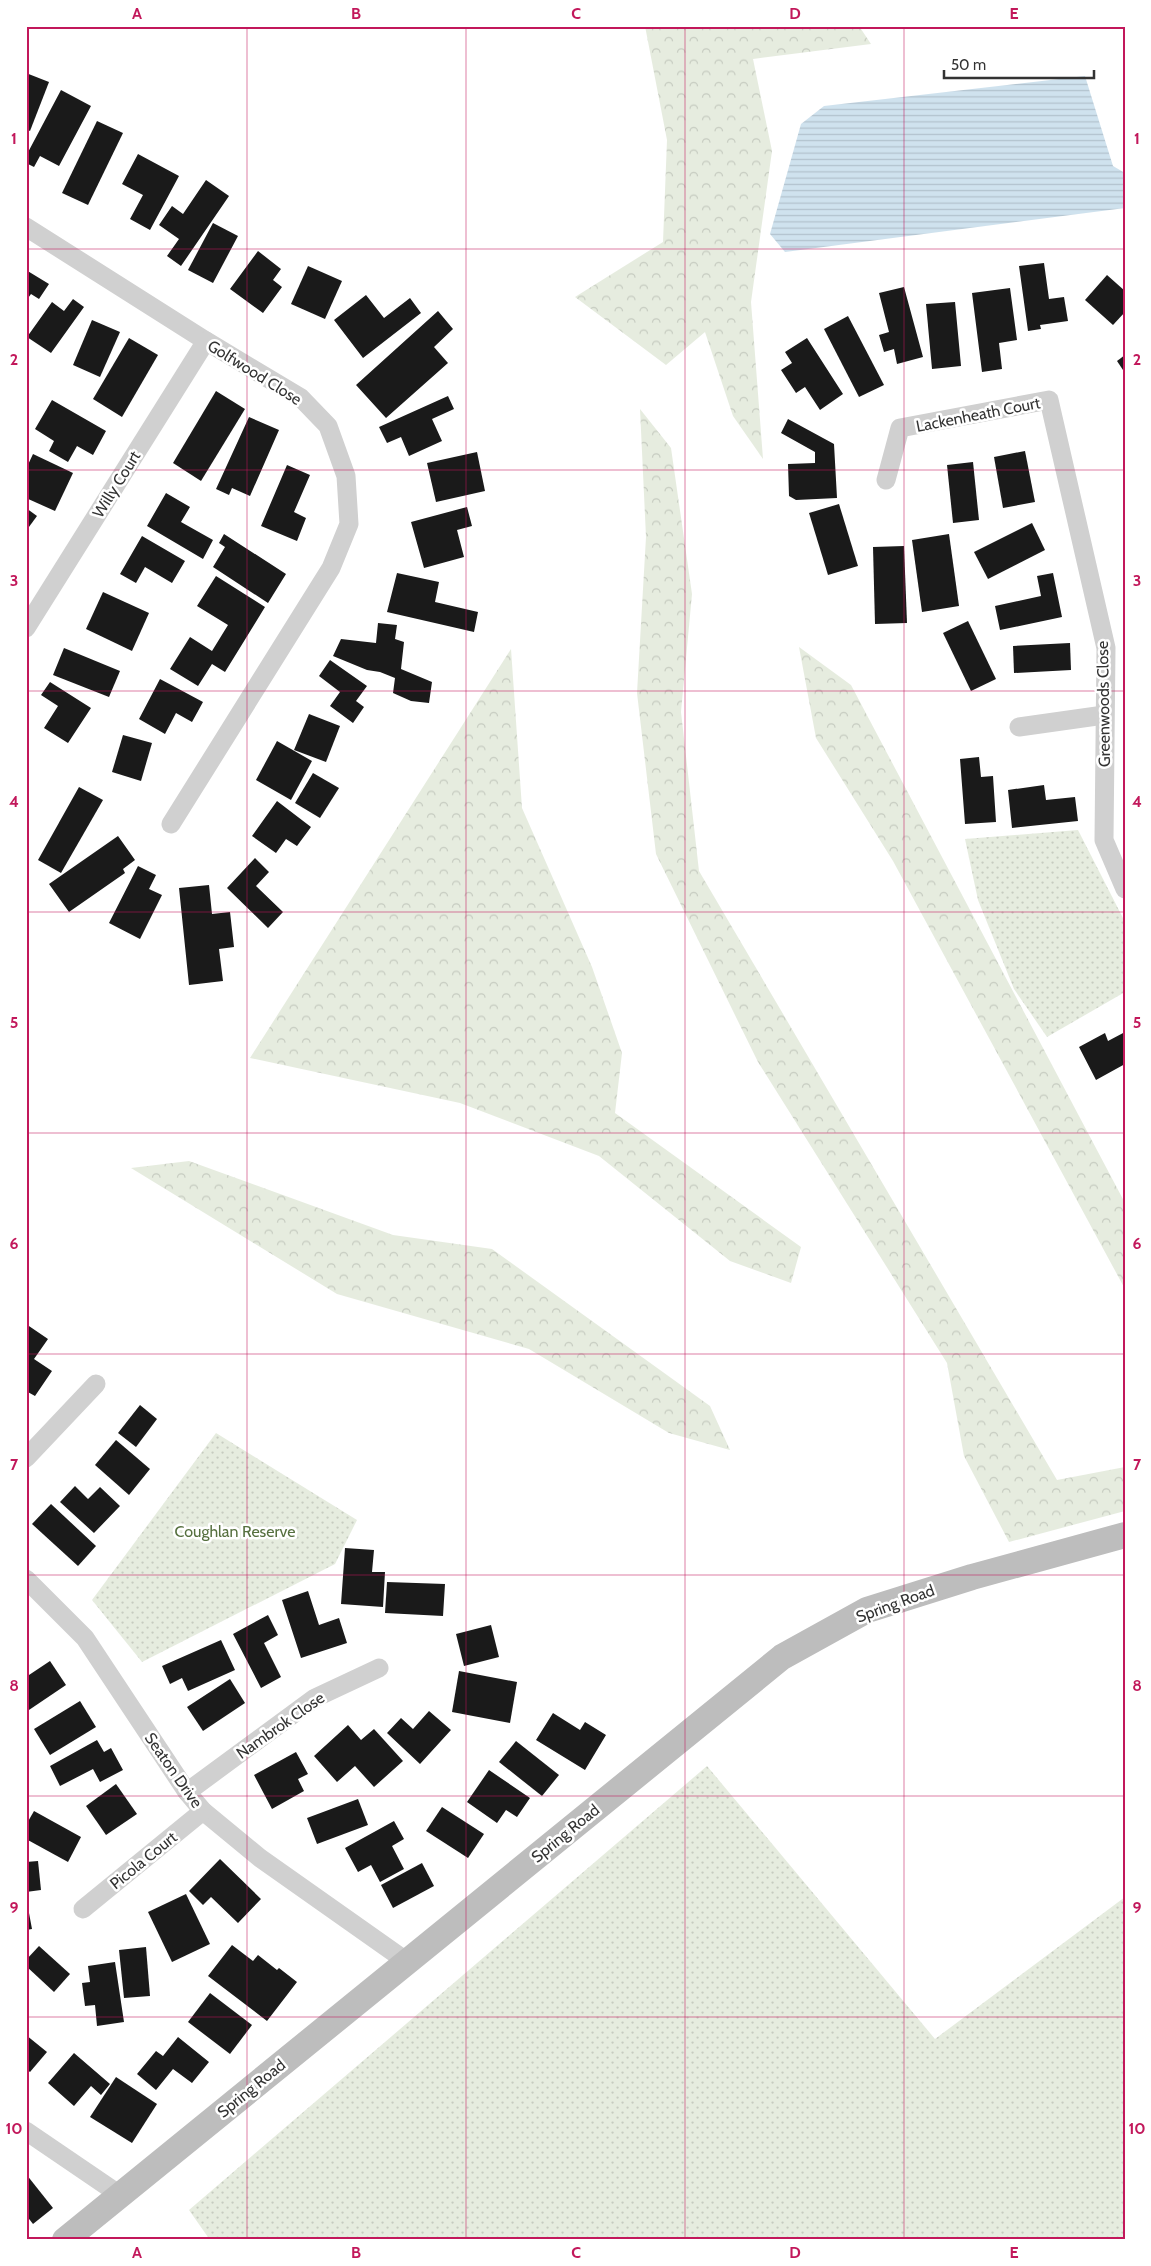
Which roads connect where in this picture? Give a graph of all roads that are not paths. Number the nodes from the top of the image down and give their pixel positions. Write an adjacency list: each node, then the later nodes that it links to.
1 (26, 227): 2 (street, Golfwood Close)
2 (206, 341): 5 (street, Willy Court); 8 (street, Golfwood Close)
3 (1049, 400): 4 (street, Lackenheath Court); 6 (street, Greenwoods Close)
4 (886, 480)
5 (26, 628)
6 (1104, 715): 7 (street); 9 (street, Greenwoods Close)
7 (1019, 727)
8 (171, 824)
9 (1125, 889)
10 (96, 1384): 11 (street)
11 (26, 1458)
12 (1125, 1535): 18 (main road, Spring Road)
13 (26, 1579): 15 (street, Seaton Drive)
14 (379, 1668): 15 (street, Nambrok Close)
15 (187, 1792): 16 (street, Seaton Drive)
16 (203, 1812): 17 (street, Picola Court); 18 (street, Seaton Drive)
17 (83, 1909)
18 (406, 1961): 20 (main road, Spring Road)
19 (26, 2131): 20 (street)
20 (120, 2195): 21 (main road, Spring Road)
21 (65, 2240)

